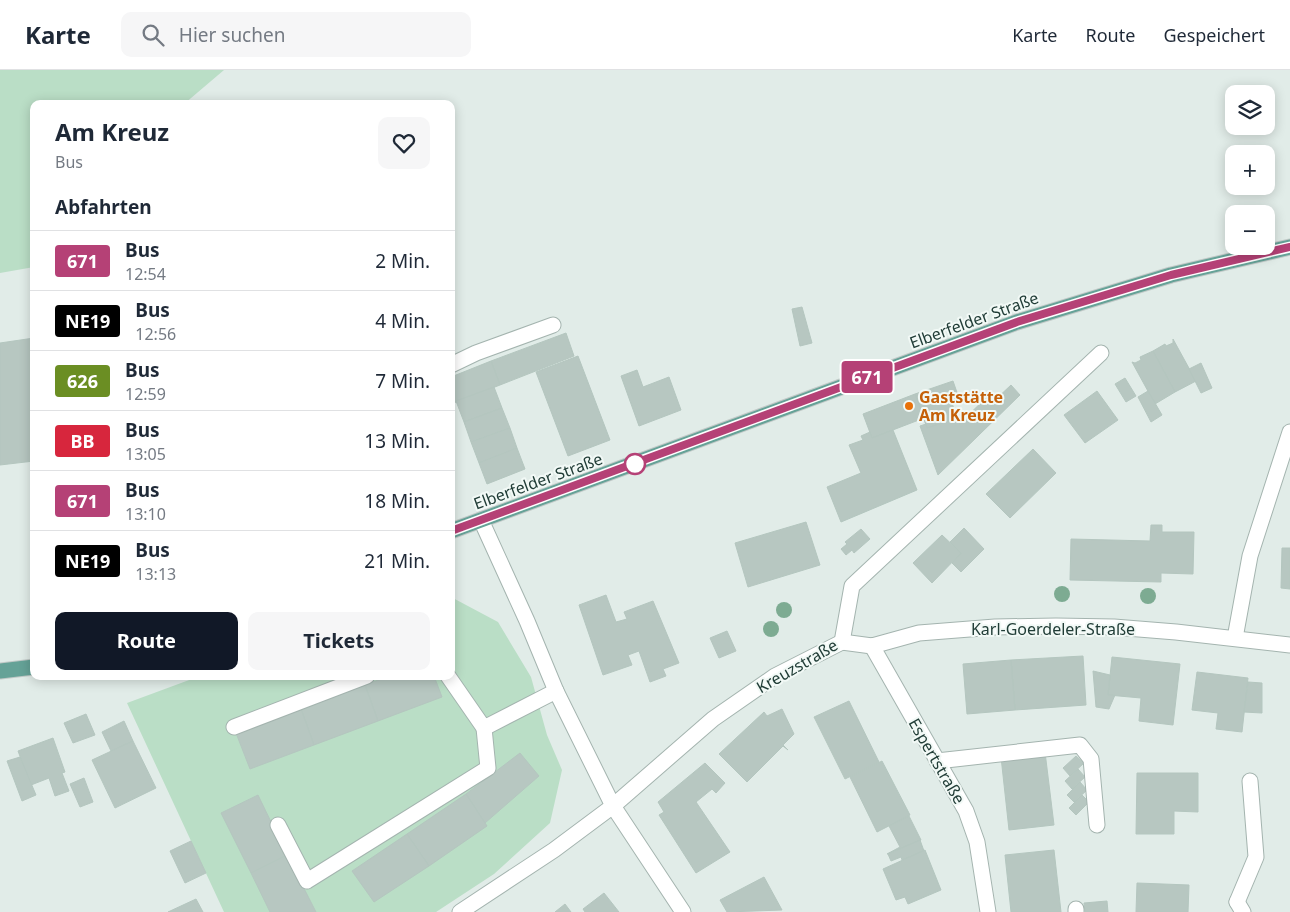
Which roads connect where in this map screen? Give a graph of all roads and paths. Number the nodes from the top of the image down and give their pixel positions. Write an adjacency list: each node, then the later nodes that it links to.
1 (1290, 247): 6 (main road, Elberfelder Straße)
2 (553, 325): 4 (street)
3 (1101, 353): 9 (street, Kreuzstraße)
4 (455, 363)
5 (1290, 432): 8 (street)
6 (481, 520): 7 (main road, Elberfelder Straße); 16 (street)
7 (455, 530)
8 (1235, 638): 10 (street, Karl-Goerdeler-Straße); 11 (street, Karl-Goerdeler-Straße)
9 (842, 642): 11 (street); 21 (street, Kreuzstraße)
10 (1290, 645)
11 (872, 646): 19 (street, Espertstraße)
12 (30, 667): 13 (main road)
13 (0, 671)
14 (357, 680): 17 (street)
15 (451, 680): 18 (street)
16 (556, 692): 18 (street); 21 (street)
17 (234, 727)
18 (484, 728): 22 (street)
19 (937, 760): 23 (street); 27 (street, Espertstraße)
20 (1250, 781): 24 (street)
21 (613, 806): 25 (street, Kreuzstraße); 26 (street)
22 (278, 825)
23 (1097, 825)
24 (1240, 907)
25 (460, 912)
26 (683, 912)
27 (988, 912)

